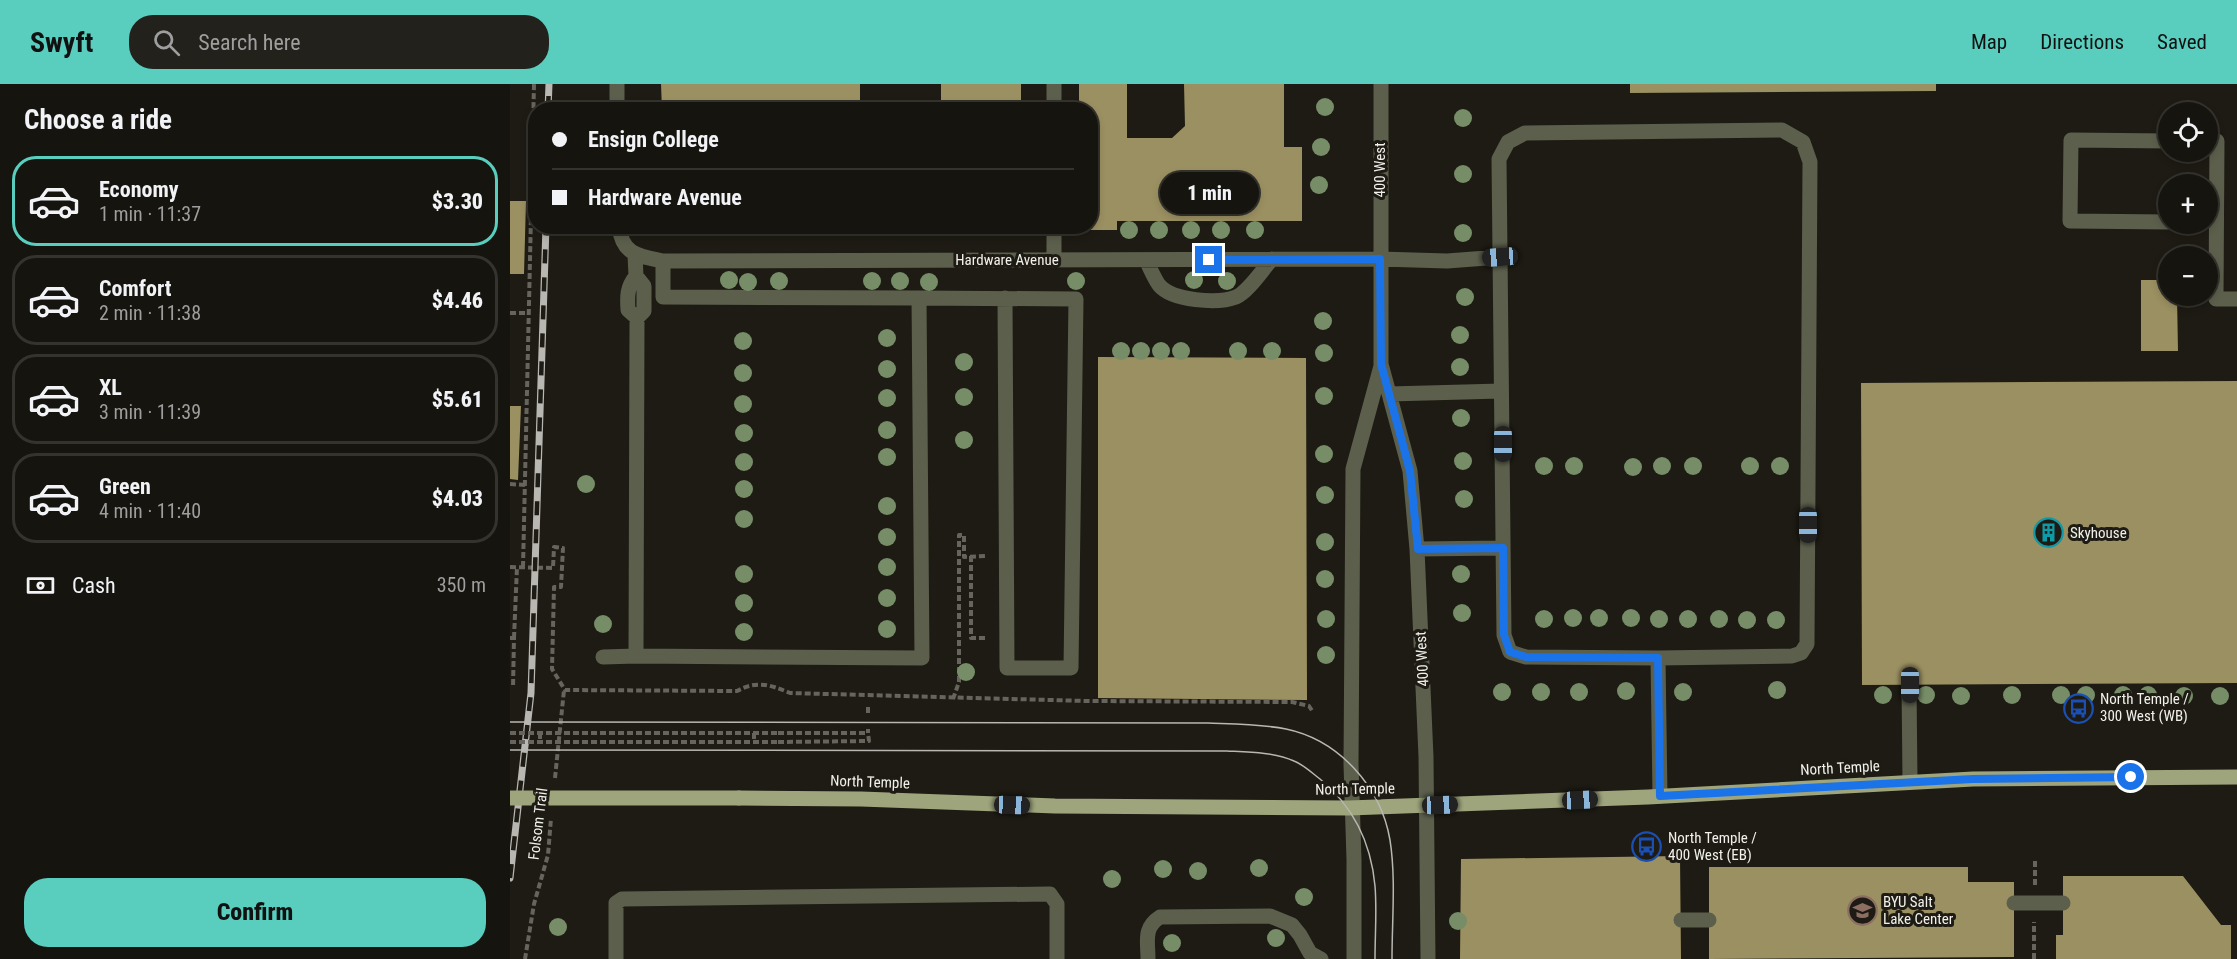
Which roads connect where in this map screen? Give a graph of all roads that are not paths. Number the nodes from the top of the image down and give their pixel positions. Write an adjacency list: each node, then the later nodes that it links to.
1 (617, 84): 4 (street)
2 (1054, 84): 5 (street)
3 (1381, 84): 14 (street, 400 West)
4 (617, 102)
5 (1054, 102)
6 (2158, 141): 7 (street)
7 (2158, 222)
8 (620, 234): 11 (street)
9 (1054, 234): 15 (street)
10 (2213, 234): 20 (street)
11 (635, 255): 17 (street, Hardware Avenue); 26 (street)
12 (1500, 257): 14 (street, Hardware Avenue); 22 (street); 28 (street)
13 (1272, 259): 14 (street, Hardware Avenue); 16 (street, Hardware Avenue); 16 (street)
14 (1380, 259): 21 (street, 400 West)
15 (1054, 260): 16 (street, Hardware Avenue); 17 (street, Hardware Avenue)
16 (1146, 260)
17 (663, 261): 18 (street)
18 (919, 298): 19 (street); 26 (street)
19 (1005, 298): 19 (street)
20 (2237, 299)
21 (1381, 364): 23 (street, 400 West); 35 (street, 400 West)
22 (1501, 391): 23 (street); 24 (street)
23 (1389, 394): 25 (street, 400 West)
24 (1503, 548): 25 (street); 28 (street)
25 (1418, 549): 34 (street, 400 West)
26 (636, 656): 27 (street)
27 (603, 657)
28 (1658, 658): 32 (street)
29 (1910, 685): 31 (street)
30 (2237, 777): 31 (main road, North Temple)
31 (1910, 782): 32 (main road, North Temple)
32 (1660, 796): 34 (main road, North Temple)
33 (510, 798): 35 (main road, North Temple, bridge)
34 (1427, 805): 35 (main road, North Temple); 45 (street, 400 West)
35 (1352, 807): 44 (street, 400 West)
36 (2014, 903): 37 (street, bridge)
37 (2063, 903)
38 (1681, 920): 39 (street)
39 (1709, 920)
40 (1313, 957): 43 (street)
41 (616, 959): 42 (street)
42 (1057, 959)
43 (1148, 959)
44 (1354, 959)
45 (1428, 959)

